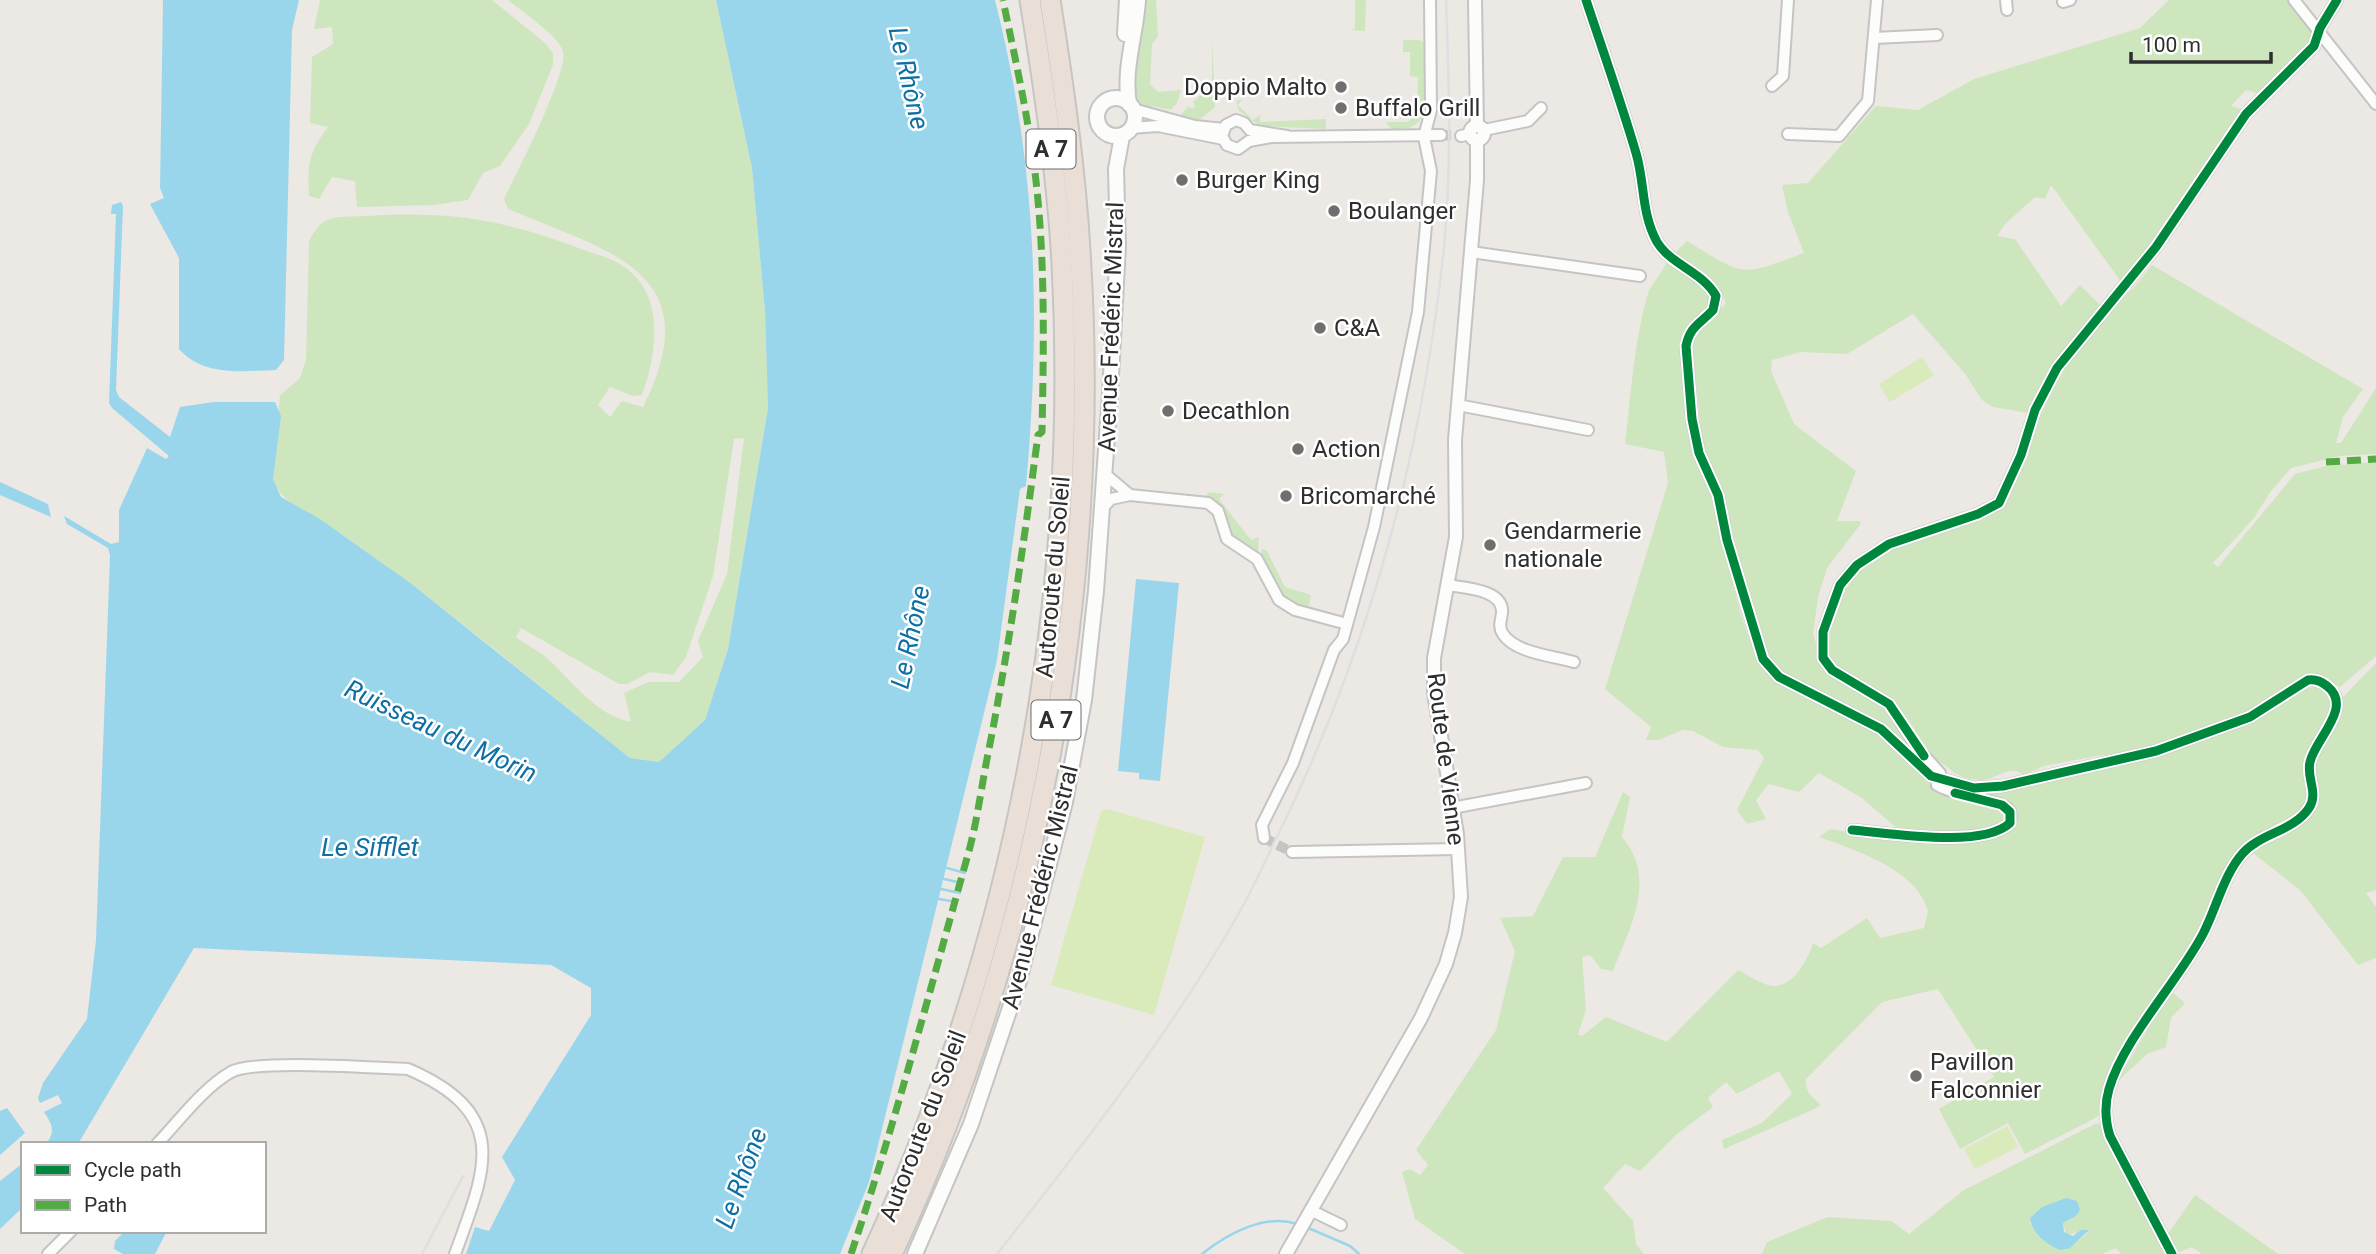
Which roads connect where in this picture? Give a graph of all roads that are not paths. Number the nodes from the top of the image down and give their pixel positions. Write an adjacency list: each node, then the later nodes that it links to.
1 (1030, 0): 55 (highway, Autoroute du Soleil / A 7)
2 (1050, 0): 16 (highway, Autoroute du Soleil / A 7)
3 (1061, 0): 16 (highway)
4 (1127, 0): 18 (main road)
5 (1138, 0): 20 (main road)
6 (1430, 0): 30 (street)
7 (1475, 0): 24 (street, Route de Vienne)
8 (1586, 0): 42 (street)
9 (1788, 0): 17 (street)
10 (1877, 0): 15 (street)
11 (2294, 0): 13 (street)
12 (2337, 0): 13 (street)
13 (2318, 34): 19 (street); 42 (street)
14 (1937, 35): 15 (street)
15 (1874, 37): 27 (street)
16 (1058, 51): 56 (highway, Autoroute du Soleil / A 7)
17 (1772, 86)
18 (1107, 100): 20 (main road); 25 (main road)
19 (2376, 104)
20 (1131, 106): 22 (street); 23 (main road)
21 (1541, 108): 24 (street)
22 (1170, 124): 23 (street); 26 (street)
23 (1126, 132): 25 (main road); 31 (main road, Avenue Frédéric Mistral)
24 (1474, 133): 32 (street, Route de Vienne)
25 (1105, 134): 31 (main road, Avenue Frédéric Mistral)
26 (1223, 134): 28 (street); 28 (street)
27 (1788, 134)
28 (1249, 135): 30 (street)
29 (1441, 135): 30 (street)
30 (1424, 137): 40 (street)
31 (1116, 169): 36 (main road, Avenue Frédéric Mistral)
32 (1471, 252): 33 (street); 34 (street, Route de Vienne)
33 (1640, 276)
34 (1458, 405): 35 (street); 39 (street, Route de Vienne)
35 (1588, 430)
36 (1105, 474): 37 (street); 38 (main road, Avenue Frédéric Mistral)
37 (1130, 495): 38 (street); 40 (street)
38 (1102, 509): 57 (main road, Avenue Frédéric Mistral)
39 (1448, 585): 41 (street); 44 (street, Route de Vienne)
40 (1348, 624): 46 (street)
41 (1574, 662)
42 (1937, 779): 45 (street); 59 (street)
43 (1586, 783): 44 (street)
44 (1452, 808): 47 (street, Route de Vienne)
45 (1852, 830)
46 (1264, 838)
47 (1458, 849): 48 (street); 50 (street, Route de Vienne)
48 (1292, 852)
49 (159, 1142): 54 (street)
50 (1306, 1221): 51 (street); 58 (street, Route de Vienne)
51 (1341, 1225)
52 (69, 1233): 53 (street)
53 (48, 1254)
54 (454, 1254)
55 (872, 1254)
56 (892, 1254)
57 (915, 1254)
58 (1286, 1254)
59 (2172, 1254)

